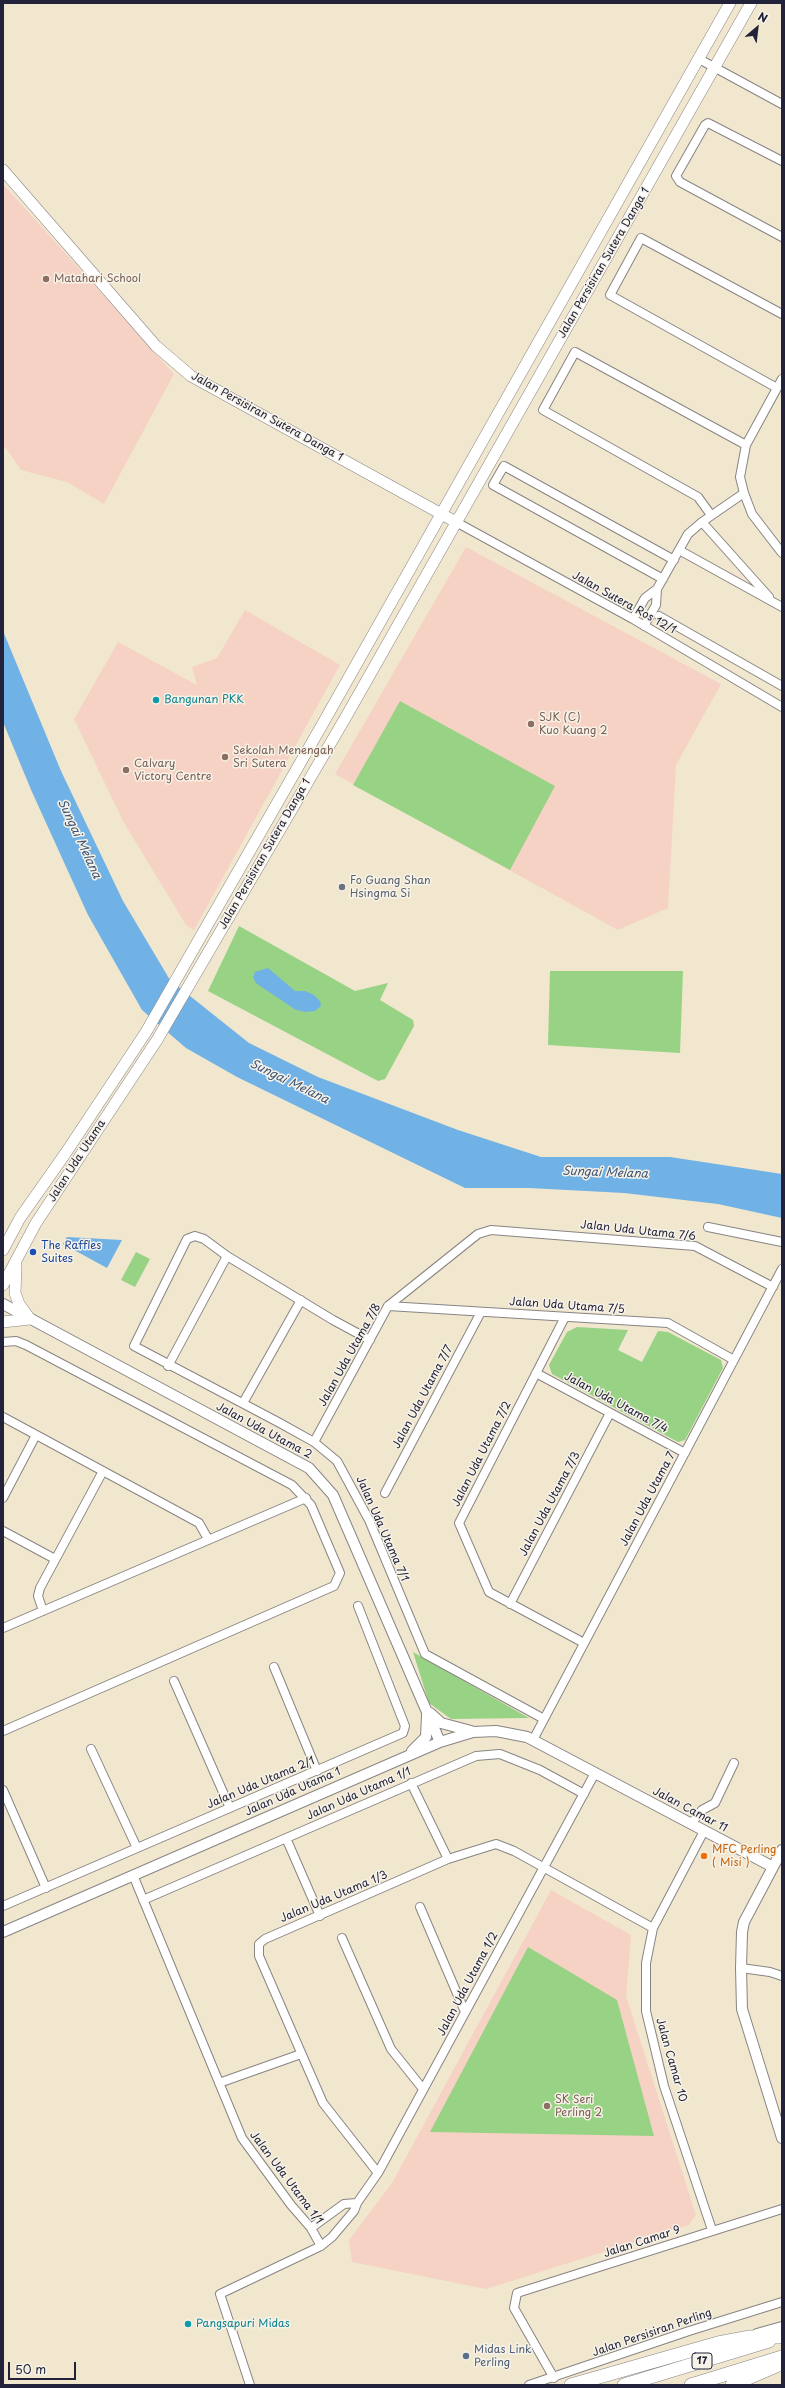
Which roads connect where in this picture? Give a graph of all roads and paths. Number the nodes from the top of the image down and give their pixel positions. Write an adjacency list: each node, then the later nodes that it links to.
1 (730, 3): 3 (main road, Jalan Persisiran Sutera Danga 1)
2 (752, 3): 4 (main road, Jalan Persisiran Sutera Danga 1)
3 (699, 59): 4 (street); 14 (main road, Jalan Persisiran Sutera Danga 1)
4 (715, 68): 5 (street); 16 (main road, Jalan Persisiran Sutera Danga 1)
5 (782, 104)
6 (782, 161): 8 (street)
7 (3, 170): 14 (main road, Jalan Persisiran Sutera Danga 1)
8 (782, 238)
9 (782, 314): 11 (street)
10 (782, 379): 11 (street)
11 (777, 388): 12 (street)
12 (746, 445): 13 (street); 15 (street)
13 (744, 493): 15 (street); 19 (street)
14 (440, 513): 16 (main road, Jalan Persisiran Sutera Danga 1); 30 (main road, Jalan Persisiran Sutera Danga 1)
15 (711, 516): 17 (street)
16 (456, 522): 26 (street, Jalan Sutera Ros 12/1); 31 (main road, Jalan Persisiran Sutera Danga 1)
17 (702, 522): 18 (street); 23 (street)
18 (679, 550): 20 (street); 23 (street)
19 (782, 554)
20 (674, 560): 21 (street); 21 (street)
21 (663, 579): 22 (street)
22 (657, 589): 26 (street); 27 (street)
23 (773, 602): 24 (street)
24 (782, 607)
25 (659, 616): 28 (street, Jalan Sutera Ros 12/1)
26 (632, 619): 27 (street, Jalan Sutera Ros 12/1)
27 (644, 626): 29 (street, Jalan Sutera Ros 12/1)
28 (782, 686)
29 (781, 707)
30 (146, 1032): 35 (main road, Jalan Uda Utama)
31 (157, 1040): 37 (main road, Jalan Uda Utama)
32 (708, 1227): 34 (street)
33 (492, 1230): 40 (street, Jalan Uda Utama 7/6); 43 (street, Jalan Uda Utama 7/8)
34 (782, 1242)
35 (3, 1250)
36 (227, 1256): 41 (street); 51 (street); 51 (street, Jalan Uda Utama 7/1)
37 (17, 1258): 39 (main road, Jalan Uda Utama); 46 (main road)
38 (782, 1269): 40 (street, Jalan Uda Utama 7)
39 (3, 1285)
40 (773, 1287): 50 (street, Jalan Uda Utama 7)
41 (301, 1300): 48 (street); 53 (street)
42 (3, 1304): 46 (street, Jalan Uda Utama 2)
43 (388, 1306): 44 (street, Jalan Uda Utama 7/5); 48 (street, Jalan Uda Utama 7/8)
44 (481, 1312): 45 (street, Jalan Uda Utama 7/5); 60 (street, Jalan Uda Utama 7/7)
45 (565, 1317): 50 (street, Jalan Uda Utama 7/5); 52 (street, Jalan Uda Utama 7/2)
46 (30, 1319): 47 (main road); 73 (street, Jalan Uda Utama 2)
47 (3, 1322)
48 (370, 1340): 57 (street, Jalan Uda Utama 7/8)
49 (3, 1342): 62 (street)
50 (734, 1360): 58 (street, Jalan Uda Utama 7)
51 (168, 1366): 53 (street, Jalan Uda Utama 7/1)
52 (536, 1373): 54 (street, Jalan Uda Utama 7/4); 66 (street, Jalan Uda Utama 7/2)
53 (243, 1403): 57 (street, Jalan Uda Utama 7/1)
54 (610, 1413): 58 (street, Jalan Uda Utama 7/4); 66 (street, Jalan Uda Utama 7/3)
55 (3, 1417): 56 (street)
56 (36, 1435): 59 (street); 61 (street)
57 (314, 1442): 74 (street, Jalan Uda Utama 7/1)
58 (685, 1453): 70 (street, Jalan Uda Utama 7)
59 (103, 1471): 64 (street); 65 (street)
60 (385, 1494)
61 (3, 1498)
62 (306, 1498): 64 (street); 75 (street)
63 (3, 1531): 65 (street)
64 (208, 1539): 68 (street)
65 (55, 1559): 68 (street)
66 (510, 1604): 70 (street, Jalan Uda Utama 7/2)
67 (358, 1606): 82 (street, Jalan Uda Utama 2/1)
68 (43, 1611): 69 (street)
69 (3, 1628)
70 (584, 1643): 74 (street, Jalan Uda Utama 7)
71 (274, 1667): 82 (street)
72 (174, 1681): 87 (street)
73 (427, 1711): 76 (street); 78 (street, Jalan Uda Utama 2); 80 (street)
74 (544, 1719): 77 (street, Jalan Uda Utama 7)
75 (3, 1731)
76 (473, 1732): 77 (street, Jalan Uda Utama 1); 78 (street, Jalan Uda Utama 1)
77 (533, 1740): 83 (street, Jalan Uda Utama 1)
78 (440, 1742): 80 (street, Jalan Uda Utama 1)
79 (91, 1748): 91 (street)
80 (409, 1755): 96 (street, Jalan Uda Utama 1)
81 (734, 1763): 88 (street)
82 (317, 1771): 87 (street, Jalan Uda Utama 2/1)
83 (595, 1773): 86 (street, Jalan Uda Utama 1/2); 88 (street, Jalan Camar 11)
84 (411, 1783): 86 (street, Jalan Uda Utama 1/1); 90 (street, Jalan Uda Utama 1/1); 93 (street)
85 (3, 1790): 97 (street)
86 (584, 1794): 95 (street, Jalan Uda Utama 1/2)
87 (230, 1808): 91 (street, Jalan Uda Utama 2/1)
88 (691, 1824): 89 (street, Jalan Camar 11)
89 (704, 1831): 94 (street, Jalan Camar 11); 102 (street, Jalan Camar 10)
90 (286, 1838): 98 (street, Jalan Uda Utama 1/1); 101 (street)
91 (136, 1848): 97 (street, Jalan Uda Utama 2/1)
92 (782, 1850): 94 (street)
93 (448, 1859): 95 (street, Jalan Uda Utama 1/3); 101 (street, Jalan Uda Utama 1/3)
94 (773, 1867): 105 (street)
95 (544, 1868): 102 (street, Jalan Uda Utama 1/3); 107 (street, Jalan Uda Utama 1/2)
96 (133, 1875): 98 (street, Jalan Uda Utama 1/1); 103 (street, Jalan Uda Utama 1)
97 (46, 1888): 99 (street, Jalan Uda Utama 2/1)
98 (143, 1900): 109 (street, Jalan Uda Utama 1/1)
99 (3, 1906)
100 (420, 1907): 107 (street)
101 (320, 1916): 108 (street, Jalan Uda Utama 1/3)
102 (653, 1928): 116 (street, Jalan Camar 10)
103 (3, 1932)
104 (342, 1938): 110 (street)
105 (741, 1968): 106 (street); 111 (street)
106 (782, 1976)
107 (465, 2012): 110 (street, Jalan Uda Utama 1/2)
108 (301, 2054): 109 (street); 112 (street, Jalan Uda Utama 1/3)
109 (219, 2082): 115 (street, Jalan Uda Utama 1/1)
110 (423, 2089): 112 (street, Jalan Uda Utama 1/2)
111 (782, 2138)
112 (378, 2173): 113 (street, Jalan Uda Utama 1/2)
113 (357, 2203): 115 (street); 117 (street, Jalan Uda Utama 1/2)
114 (782, 2209): 116 (street, Jalan Camar 9)
115 (311, 2228): 117 (street, Jalan Uda Utama 1/1)
116 (712, 2230): 124 (street, Jalan Camar 9)
117 (321, 2246): 125 (street)
118 (782, 2302): 124 (street, Jalan Persisiran Perling)
119 (781, 2334): 127 (highway); 128 (highway, 17)
120 (782, 2357): 129 (highway, 17)
121 (782, 2364): 123 (highway)
122 (782, 2369): 123 (street)
123 (757, 2374): 130 (highway)
124 (554, 2378): 126 (street, Jalan Persisiran Perling)
125 (250, 2385)
126 (529, 2385)
127 (571, 2385)
128 (624, 2385)
129 (691, 2385)
130 (732, 2385)

